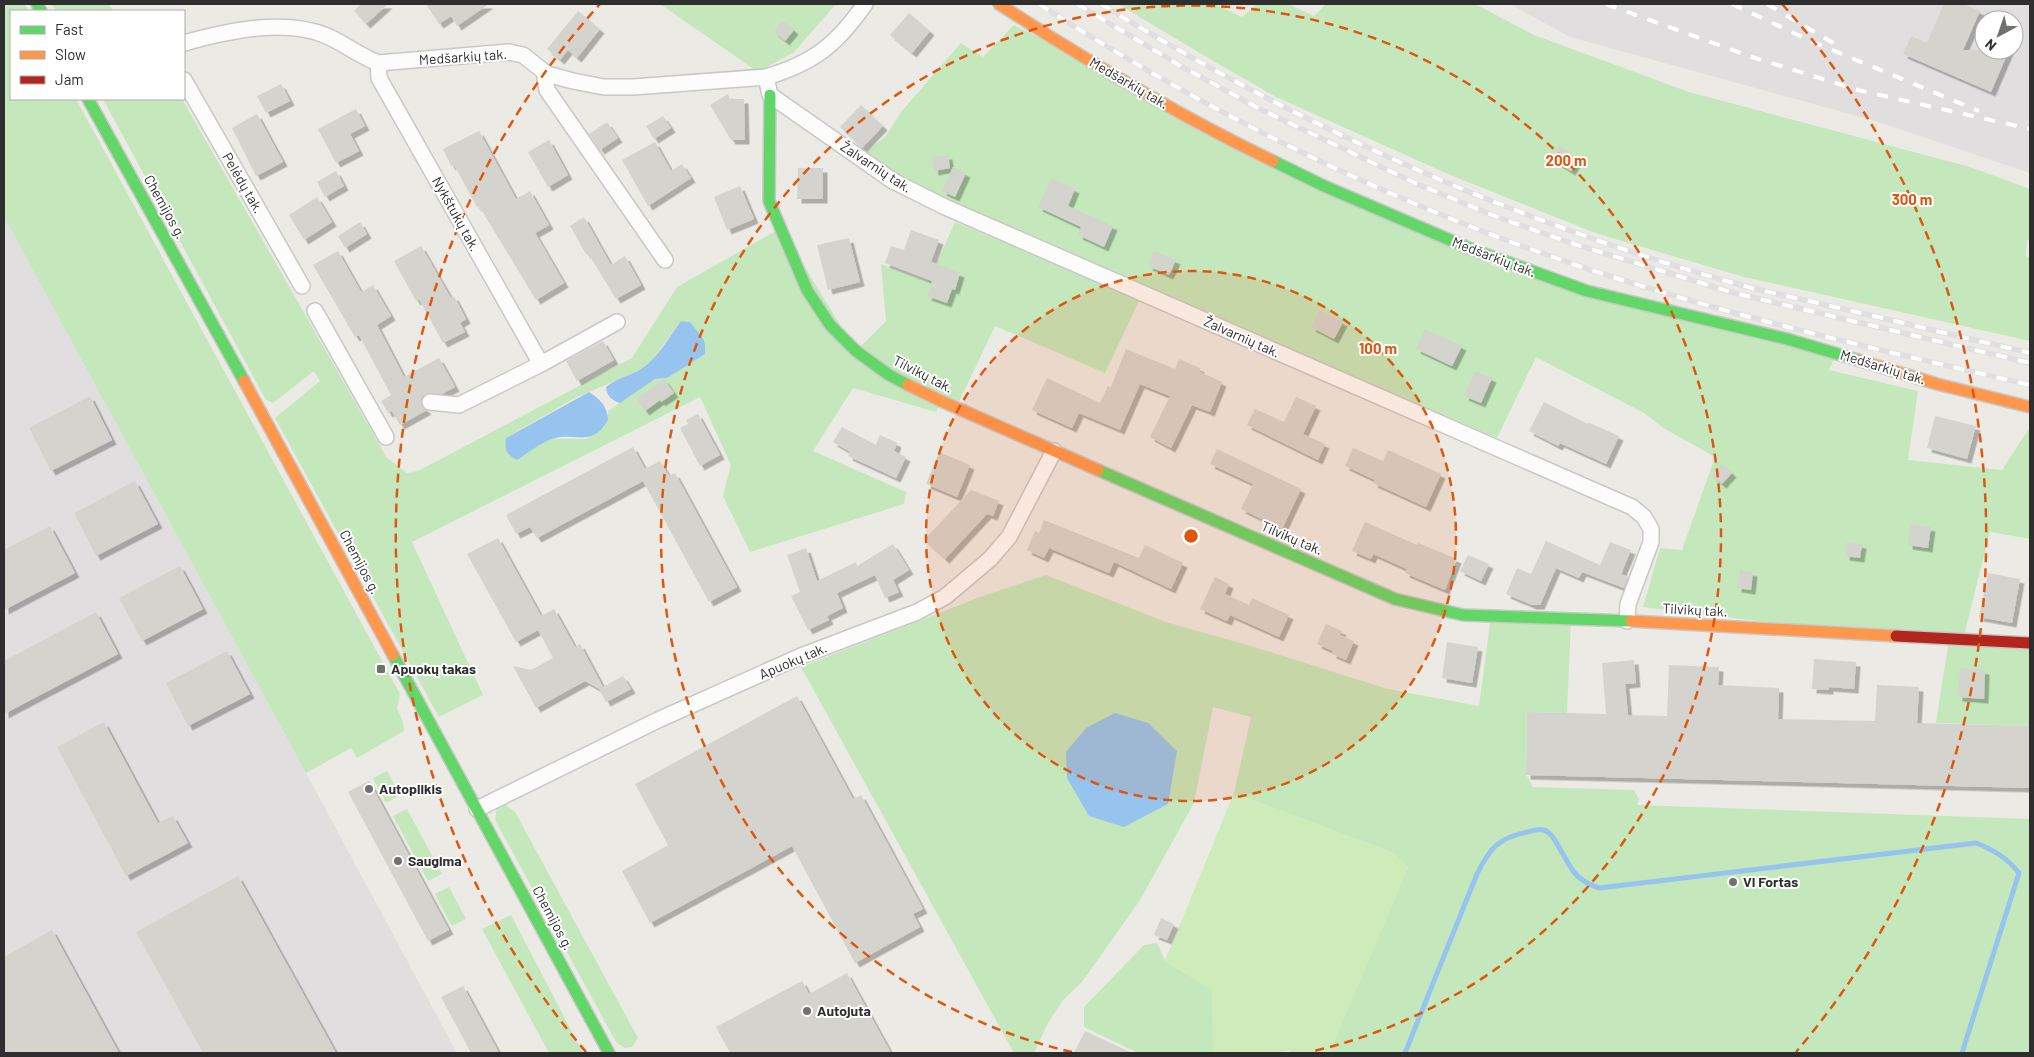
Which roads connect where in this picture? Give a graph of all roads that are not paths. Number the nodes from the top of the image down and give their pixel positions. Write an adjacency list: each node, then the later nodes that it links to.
1 (865, 4): 6 (street, Medšarkių tak.)
2 (999, 4): 16 (street, Medšarkių tak.)
3 (185, 44): 4 (street, Medšarkių tak.)
4 (378, 63): 5 (street, Medšarkių tak.); 14 (street, Nykštukų tak.)
5 (547, 74): 6 (street, Medšarkių tak.); 10 (street)
6 (766, 77): 8 (street)
7 (185, 82): 11 (street, Pelėdų tak.)
8 (770, 95): 18 (street, Tilvikų tak.); 19 (street, Žalvarnių tak.)
9 (89, 100): 21 (street, Chemijos g.)
10 (666, 260)
11 (302, 286)
12 (315, 311): 17 (street)
13 (617, 322): 14 (street)
14 (541, 364): 15 (street)
15 (430, 402)
16 (2030, 407)
17 (386, 437)
18 (1054, 450): 19 (street, Tilvikų tak.); 21 (street, Apuokų tak.)
19 (1626, 621): 20 (street, Tilvikų tak.)
20 (2030, 643)
21 (476, 809): 22 (street, Chemijos g.)
22 (605, 1049)

